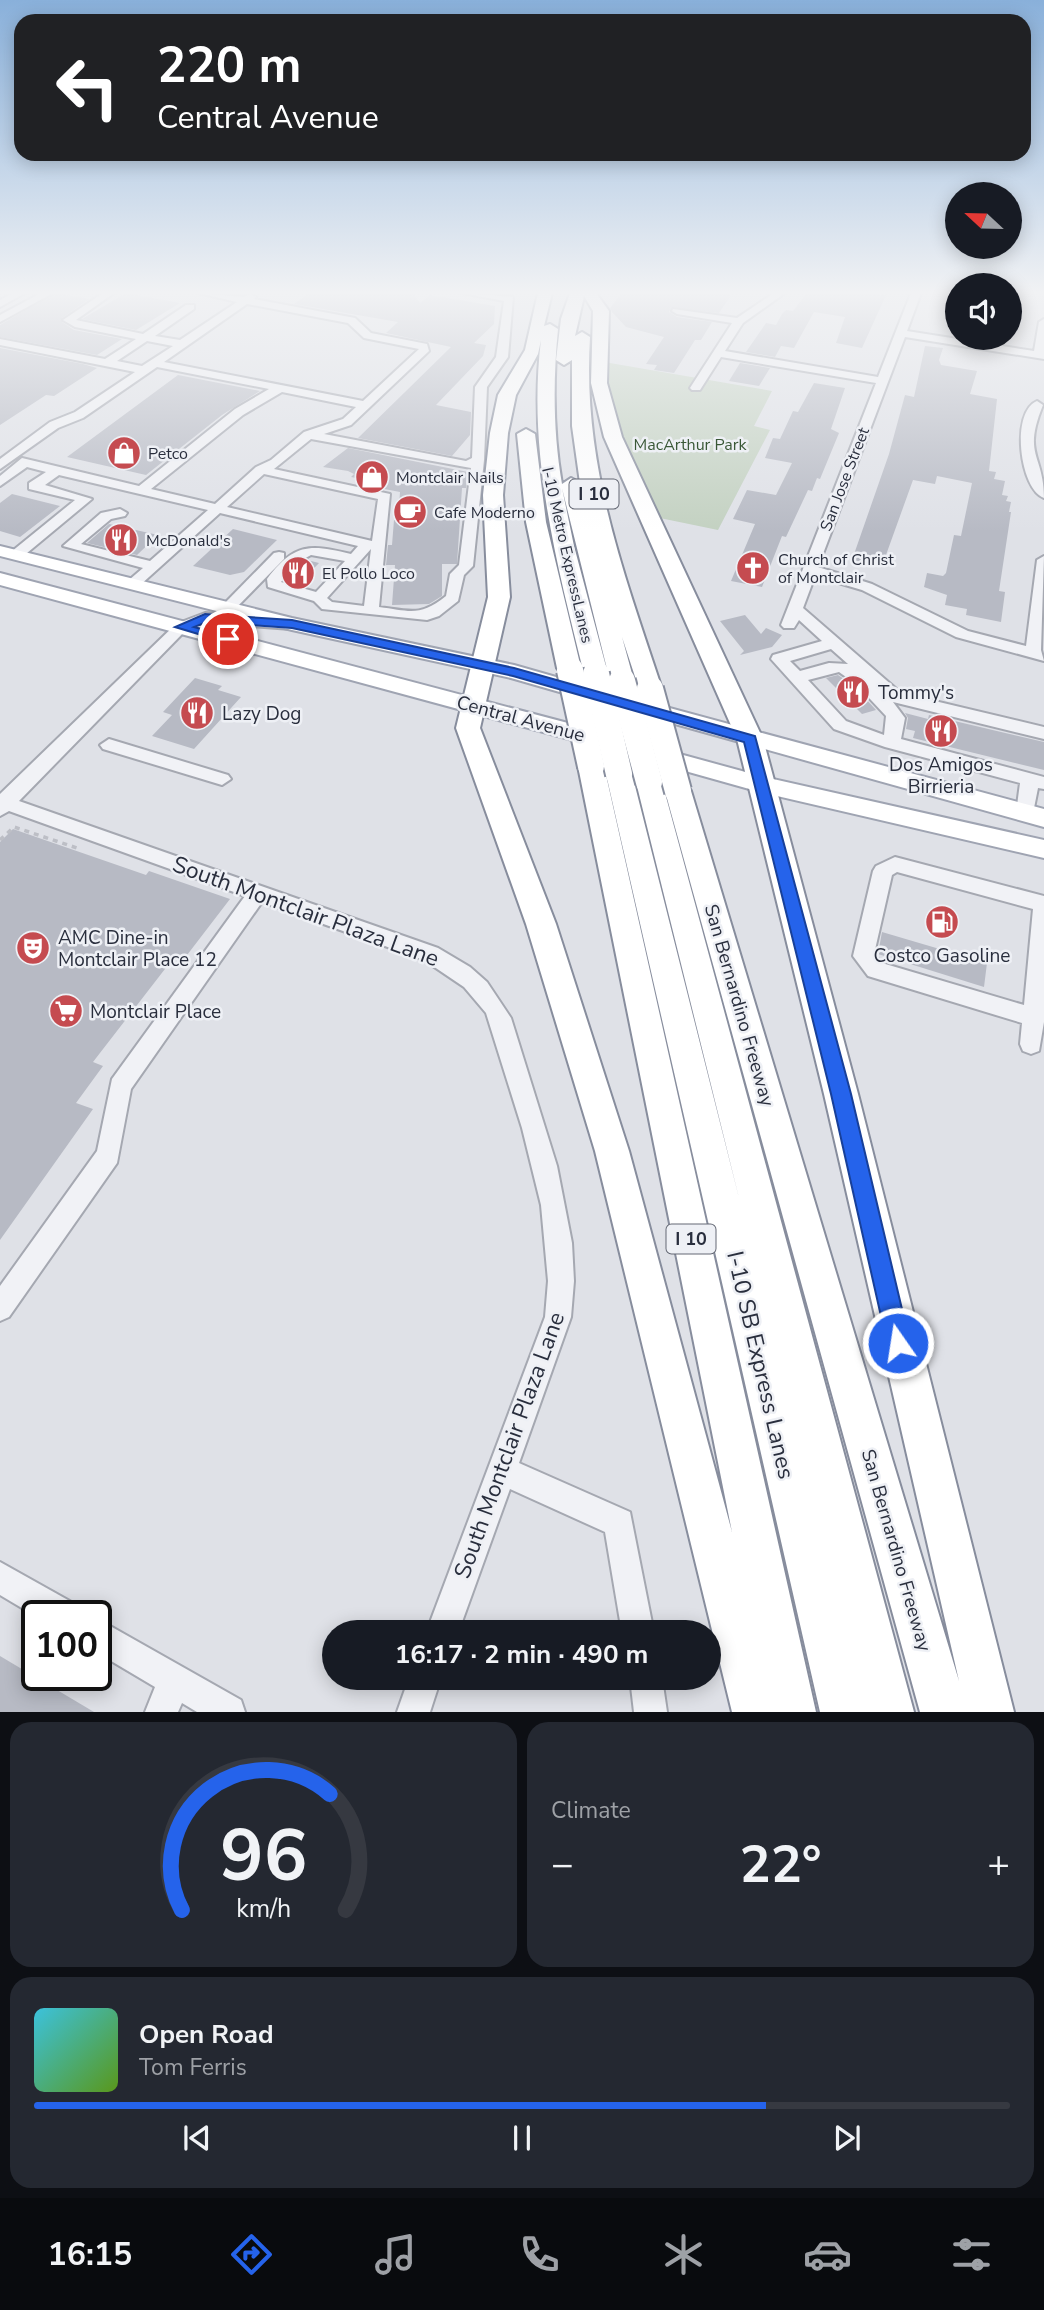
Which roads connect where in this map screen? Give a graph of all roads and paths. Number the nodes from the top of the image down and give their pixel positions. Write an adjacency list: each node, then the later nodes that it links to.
1 (140, 373): 23 (street)
2 (186, 373): 15 (street)
3 (399, 373): 17 (street)
4 (491, 373): 24 (street)
5 (519, 373): 51 (highway)
6 (529, 373): 58 (highway, San Bernardino Freeway / I 10, bridge)
7 (546, 373): 58 (highway, I-10 Metro ExpressLanes, bridge)
8 (564, 373): 58 (highway, I-10 Metro ExpressLanes, bridge)
9 (580, 373): 58 (highway, San Bernardino Freeway / I 10, bridge)
10 (598, 373): 55 (highway)
11 (705, 373): 16 (street)
12 (839, 373): 14 (street)
13 (885, 373): 14 (street, San Jose Street)
14 (882, 380): 39 (street, San Jose Street)
15 (280, 388): 17 (street); 29 (street)
16 (696, 388)
17 (365, 405): 19 (street)
18 (1037, 405): 21 (street)
19 (302, 433): 24 (street); 27 (street)
20 (0, 450): 23 (street)
21 (1025, 453): 22 (street); 30 (street)
22 (1044, 457)
23 (20, 458): 25 (street); 26 (street); 28 (street)
24 (478, 460): 45 (street)
25 (0, 465)
26 (57, 470): 29 (street); 35 (street)
27 (261, 470): 31 (street); 34 (street)
28 (0, 482)
29 (142, 490): 31 (street)
30 (1044, 494)
31 (218, 508): 33 (street); 38 (street)
32 (120, 513): 38 (street)
33 (305, 530): 34 (street); 43 (street)
34 (374, 545): 36 (street); 45 (street)
35 (8, 553): 41 (main road, Central Avenue)
36 (356, 559): 42 (street); 42 (street)
37 (1044, 560): 50 (street)
38 (154, 566): 41 (street)
39 (809, 569): 44 (street, San Jose Street); 50 (street)
40 (0, 579): 48 (main road, Central Avenue)
41 (134, 583): 43 (main road, Central Avenue)
42 (319, 598): 45 (street)
43 (228, 608): 46 (main road, Central Avenue)
44 (794, 609): 47 (street, San Jose Street); 49 (street)
45 (371, 610)
46 (292, 624): 48 (street); 51 (main road, Central Avenue)
47 (789, 625)
48 (181, 627): 53 (main road, Central Avenue); 62 (street)
49 (834, 643): 52 (street); 54 (street)
50 (1039, 655)
51 (483, 666): 53 (highway); 55 (main road, Central Avenue)
52 (797, 678): 56 (street); 56 (street)
53 (473, 705): 61 (main road, Central Avenue); 83 (highway)
54 (1044, 733)
55 (750, 739): 61 (highway); 63 (main road, Central Avenue)
56 (891, 743): 60 (street)
57 (109, 745): 59 (street)
58 (634, 778): 84 (highway, San Bernardino Freeway / I 10); 85 (highway, I-10 SB Express Lanes); 86 (highway, I-10 SB Express Lanes); 87 (highway, San Bernardino Freeway / I 10)
59 (222, 779)
60 (1037, 781): 63 (street)
61 (760, 784): 64 (main road, Central Avenue); 88 (highway)
62 (2, 804): 65 (street, South Montclair Plaza Lane)
63 (1035, 816)
64 (1044, 849)
65 (258, 893): 69 (street); 70 (street, South Montclair Plaza Lane)
66 (1044, 904): 67 (street); 67 (street)
67 (1034, 1017): 68 (street)
68 (1031, 1044)
69 (0, 1308)
70 (502, 1470): 73 (street, South Montclair Plaza Lane); 74 (street)
71 (0, 1577): 72 (lane)
72 (39, 1600)
73 (447, 1620)
74 (636, 1620)
75 (112, 1644): 76 (street)
76 (175, 1681): 79 (street); 80 (street)
77 (421, 1690): 81 (street)
78 (648, 1690): 82 (street)
79 (161, 1712)
80 (229, 1712)
81 (413, 1712)
82 (652, 1712)
83 (756, 1712)
84 (792, 1712)
85 (844, 1712)
86 (890, 1712)
87 (944, 1712)
88 (990, 1712)

